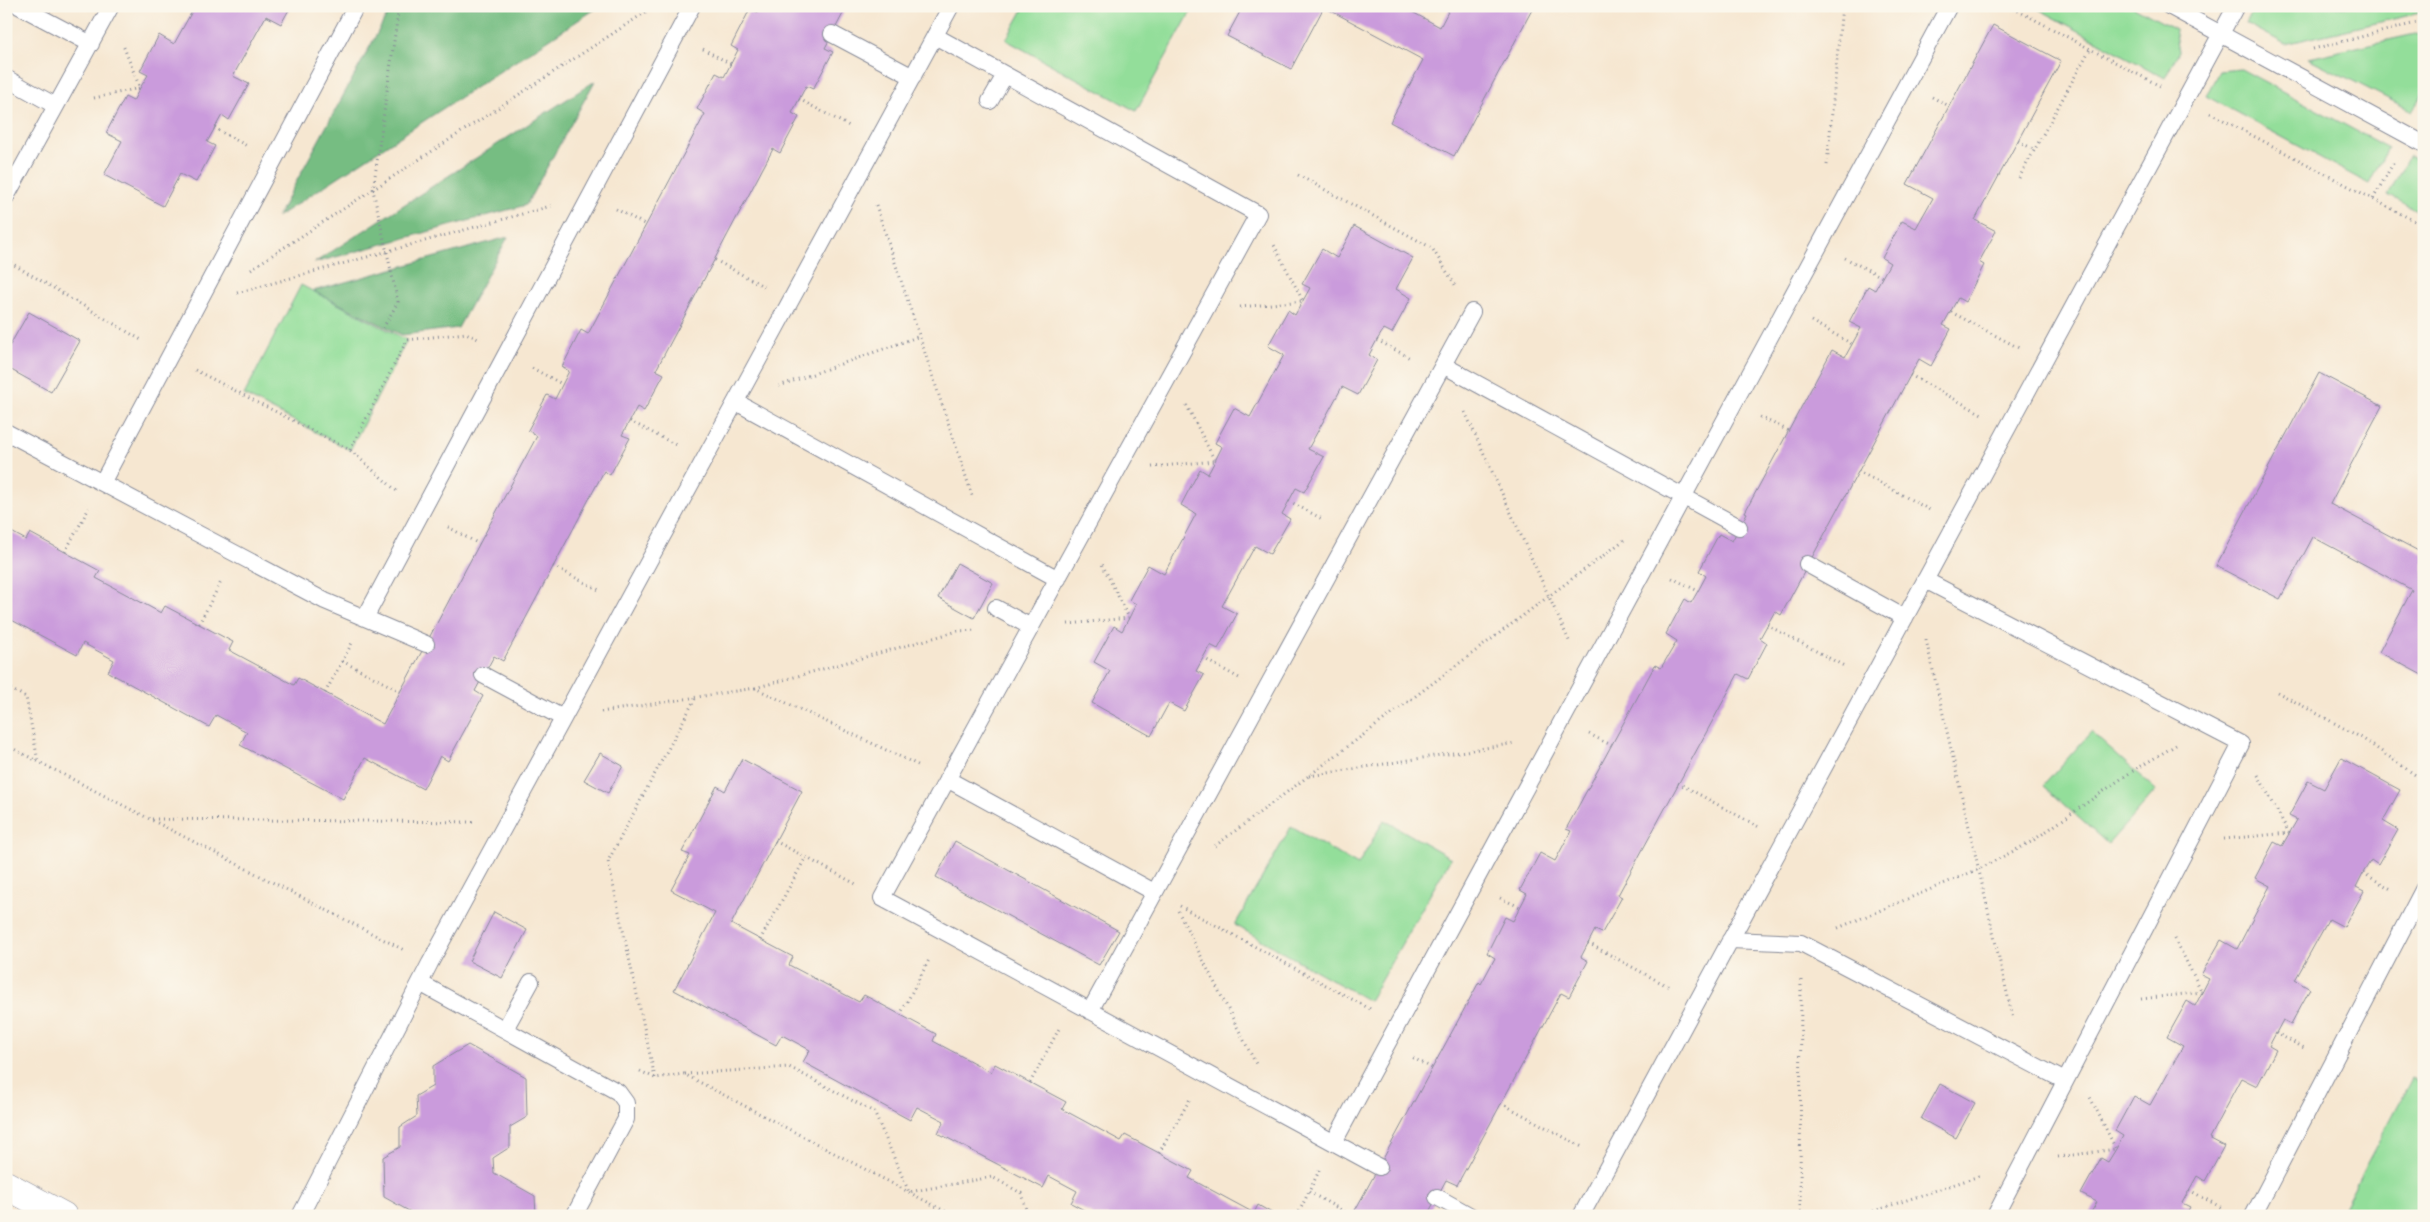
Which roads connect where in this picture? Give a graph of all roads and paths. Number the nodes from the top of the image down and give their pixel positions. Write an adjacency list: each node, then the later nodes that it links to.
1 (19, 6): 17 (lane)
2 (356, 6): 33 (lane)
3 (399, 6): 38 (path)
4 (655, 6): 38 (path)
5 (692, 6): 39 (lane)
6 (951, 6): 16 (lane)
7 (1842, 6): 35 (path)
8 (1949, 6): 44 (lane)
9 (2009, 6): 18 (path)
10 (2169, 6): 15 (lane)
11 (2236, 6): 15 (lane)
12 (110, 8): 17 (lane); 26 (path)
13 (2424, 21): 19 (path)
14 (832, 34): 21 (lane)
15 (2221, 34): 19 (lane); 24 (lane)
16 (935, 36): 20 (lane); 21 (lane)
17 (91, 44): 26 (lane)
18 (2090, 49): 24 (path); 32 (path)
19 (2267, 60): 28 (lane)
20 (1005, 75): 25 (lane); 42 (lane)
21 (913, 77): 29 (lane)
22 (6, 78): 26 (lane)
23 (799, 99): 29 (path)
24 (2186, 100): 41 (path); 62 (lane)
25 (990, 102)
26 (56, 106): 40 (lane)
27 (214, 128): 33 (path)
28 (2409, 136): 31 (lane); 41 (path)
29 (878, 141): 34 (lane)
30 (2018, 141): 32 (path)
31 (2424, 144)
32 (2035, 150): 37 (path)
33 (274, 161): 51 (lane)
34 (864, 167): 50 (lane); 57 (path)
35 (1827, 169)
36 (1298, 174): 54 (path)
37 (2019, 178)
38 (373, 190): 45 (path); 48 (path)
39 (590, 196): 45 (path); 60 (lane)
40 (6, 197)
41 (2373, 199): 43 (path)
42 (1258, 214): 53 (lane); 53 (path)
43 (2424, 226)
44 (1820, 246): 49 (path); 52 (lane)
45 (387, 252): 51 (path); 56 (path)
46 (6, 260): 61 (path)
47 (715, 260): 50 (path)
48 (248, 271)
49 (1882, 277)
50 (791, 300): 66 (lane)
51 (198, 304): 61 (lane)
52 (1786, 308): 59 (path); 75 (lane)
53 (1204, 311): 64 (lane)
54 (1472, 312): 63 (lane)
55 (1951, 312): 62 (path)
56 (383, 328)
57 (920, 336): 66 (path); 83 (path)
58 (1377, 340): 63 (path)
59 (1852, 344)
60 (506, 354): 70 (path); 77 (lane)
61 (170, 357): 70 (path); 74 (lane)
62 (2043, 362): 68 (lane)
63 (1441, 369): 75 (lane); 81 (lane); 91 (path)
64 (1171, 373): 72 (lane); 72 (path)
65 (1910, 375): 68 (path)
66 (736, 402): 71 (lane); 83 (lane)
67 (630, 421): 71 (path)
68 (2008, 428): 78 (lane)
69 (6, 432): 74 (lane)
70 (350, 450): 77 (path)
71 (704, 460): 93 (lane)
72 (1117, 470): 80 (lane)
73 (1858, 471): 78 (path)
74 (102, 482): 85 (path); 86 (lane)
75 (1684, 497): 79 (lane); 104 (lane)
76 (1289, 501): 81 (path)
77 (421, 513): 84 (path); 95 (lane)
78 (1956, 524): 90 (lane)
79 (1739, 527)
80 (1084, 530): 89 (lane); 99 (path)
81 (1350, 535): 109 (lane)
82 (1628, 537): 91 (path)
83 (986, 539): 89 (lane)
84 (479, 544)
85 (66, 552)
86 (236, 554): 95 (lane); 97 (path)
87 (1808, 564): 96 (lane)
88 (554, 566): 93 (path)
89 (1058, 578): 99 (lane)
90 (1925, 580): 92 (lane); 114 (lane)
91 (1548, 595): 104 (path); 119 (path)
92 (1916, 597): 96 (lane); 130 (path)
93 (625, 604): 113 (lane)
94 (996, 608): 99 (lane)
95 (365, 618): 100 (lane); 102 (path)
96 (1905, 618): 105 (lane)
97 (199, 624)
98 (1767, 625): 105 (path)
99 (1031, 627): 107 (path); 120 (lane)
100 (426, 644)
101 (1203, 658): 109 (path)
102 (342, 661): 108 (path); 111 (path)
103 (483, 676): 113 (lane)
104 (1586, 678): 115 (lane)
105 (1871, 681): 126 (lane)
106 (6, 687): 118 (path)
107 (755, 688): 112 (path); 120 (path)
108 (400, 692)
109 (1264, 692): 131 (lane)
110 (2277, 692): 121 (path)
111 (326, 693)
112 (696, 697): 113 (path); 157 (path)
113 (563, 718): 124 (lane)
114 (2206, 726): 116 (lane); 130 (path)
115 (1553, 738): 119 (path); 148 (lane)
116 (2242, 744): 127 (lane); 127 (path)
117 (6, 746): 118 (path)
118 (38, 761): 123 (path)
119 (1308, 776): 128 (path)
120 (947, 779): 131 (lane); 133 (lane)
121 (2424, 781)
122 (1678, 783): 126 (path)
123 (152, 819): 124 (path); 140 (path)
124 (507, 821): 140 (lane)
125 (776, 840): 129 (path)
126 (1784, 841): 137 (lane)
127 (2190, 842): 134 (lane)
128 (1208, 852)
129 (806, 857): 133 (path); 136 (path)
130 (1979, 869): 139 (path); 151 (path)
131 (1154, 892): 146 (lane)
132 (2423, 892): 153 (lane)
133 (882, 898): 135 (lane)
134 (2157, 905): 145 (lane); 145 (path)
135 (944, 932): 143 (lane); 147 (path)
136 (760, 940)
137 (1730, 940): 139 (lane); 144 (lane)
138 (1588, 943): 144 (path)
139 (1802, 943): 151 (lane); 182 (path)
140 (430, 963): 141 (lane)
141 (420, 982): 149 (lane); 174 (lane)
142 (531, 982): 149 (lane)
143 (1074, 1002): 146 (lane); 159 (path)
144 (1697, 1002): 164 (lane)
145 (2106, 1003): 152 (lane)
146 (1090, 1011): 155 (lane)
147 (900, 1015)
148 (1398, 1024): 161 (path); 162 (lane)
149 (505, 1030): 175 (lane)
150 (2276, 1033): 153 (path)
151 (2022, 1059): 158 (lane)
152 (2074, 1064): 158 (lane); 165 (path)
153 (2332, 1064): 185 (lane)
154 (638, 1069): 157 (path)
155 (1204, 1073): 161 (lane); 163 (path)
156 (684, 1074): 157 (path); 169 (path); 169 (path)
157 (655, 1078)
158 (2065, 1081): 165 (lane)
159 (1030, 1084)
160 (1501, 1103): 164 (path)
161 (1282, 1115): 162 (lane)
162 (1334, 1142): 166 (lane); 170 (path)
163 (1159, 1153)
164 (1610, 1162): 181 (lane)
165 (2023, 1162): 183 (path); 184 (lane)
166 (1379, 1167)
167 (6, 1185): 173 (street)
168 (2189, 1190): 172 (path)
169 (909, 1192): 176 (path); 177 (path)
170 (1309, 1192): 178 (path); 179 (path)
171 (1437, 1197): 180 (lane)
172 (2229, 1211)
173 (63, 1216)
174 (300, 1216)
175 (574, 1216)
176 (954, 1216)
177 (1028, 1216)
178 (1297, 1216)
179 (1352, 1216)
180 (1471, 1216)
181 (1581, 1216)
182 (1800, 1216)
183 (1859, 1216)
184 (1995, 1216)
185 (2253, 1216)

